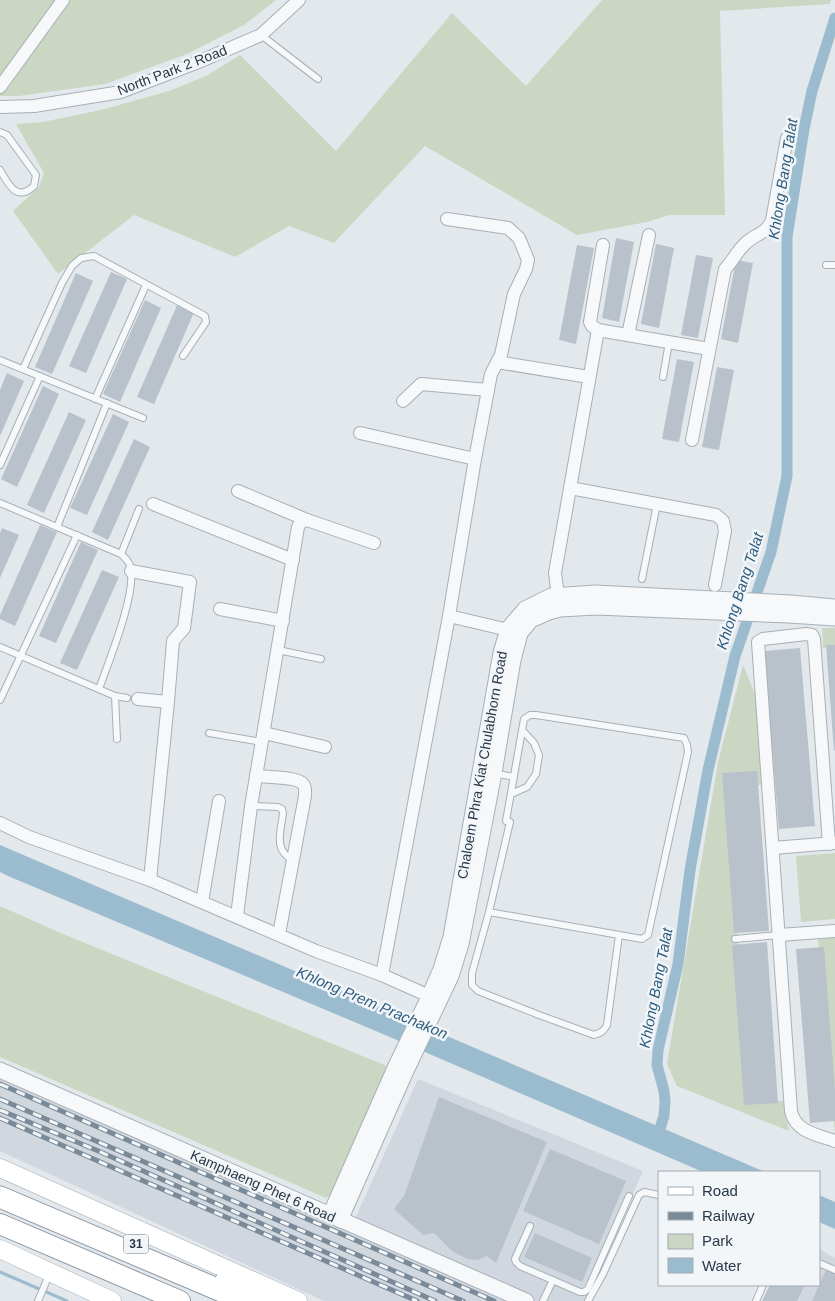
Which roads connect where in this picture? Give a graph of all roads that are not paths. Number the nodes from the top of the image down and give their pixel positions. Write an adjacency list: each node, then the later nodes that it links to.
1 (63, 0): 5 (street)
2 (299, 0): 3 (street, North Park 2 Road)
3 (261, 35): 4 (lane); 6 (street, North Park 2 Road)
4 (318, 79)
5 (0, 88)
6 (0, 107)
7 (0, 132): 9 (lane)
8 (787, 138): 19 (street)
9 (0, 170)
10 (447, 219): 22 (street)
11 (649, 236): 17 (street)
12 (603, 245): 16 (street)
13 (826, 265): 14 (lane)
14 (835, 265)
15 (146, 285): 20 (lane); 23 (lane); 28 (lane)
16 (598, 330): 17 (street); 25 (street)
17 (628, 335): 18 (street)
18 (669, 342): 19 (street); 26 (lane)
19 (709, 349): 33 (street)
20 (183, 356)
21 (0, 360): 23 (lane)
22 (497, 362): 25 (street); 27 (street)
23 (23, 370): 24 (lane)
24 (40, 376): 28 (lane); 35 (lane)
25 (590, 377): 36 (street)
26 (663, 377)
27 (488, 390): 29 (street); 34 (street)
28 (95, 399): 30 (lane)
29 (403, 401)
30 (107, 404): 31 (lane); 43 (lane)
31 (143, 418)
32 (360, 433): 34 (street)
33 (692, 440)
34 (475, 459): 55 (street)
35 (0, 465)
36 (570, 488): 39 (street); 51 (street)
37 (238, 490): 42 (street)
38 (153, 504): 47 (street)
39 (657, 504): 49 (lane); 50 (street)
40 (1, 506): 43 (lane)
41 (139, 509): 46 (lane)
42 (307, 520): 45 (street); 47 (street)
43 (57, 527): 44 (lane)
44 (77, 535): 46 (lane); 61 (lane)
45 (374, 543)
46 (121, 554): 48 (lane)
47 (293, 560): 57 (street)
48 (131, 572): 63 (lane); 67 (street)
49 (642, 579)
50 (715, 585)
51 (558, 602): 54 (street); 58 (street)
52 (835, 607): 54 (street)
53 (220, 609): 57 (street)
54 (790, 609): 56 (street)
55 (449, 616): 58 (street); 92 (street)
56 (835, 618)
57 (283, 621): 60 (street)
58 (514, 631): 73 (street, Chaloem Phra Kiat Chulabhorn Road)
59 (0, 647): 61 (lane)
60 (278, 650): 62 (lane); 70 (street)
61 (20, 656): 63 (lane); 66 (lane)
62 (321, 659)
63 (99, 689): 64 (lane)
64 (115, 696): 65 (lane); 71 (lane)
65 (133, 699): 67 (street)
66 (0, 700)
67 (168, 702): 83 (street)
68 (523, 731): 75 (lane); 76 (lane); 89 (lane)
69 (209, 733): 70 (lane)
70 (263, 738): 72 (street); 74 (street)
71 (117, 739)
72 (325, 746)
73 (488, 772): 75 (lane); 93 (street, Chaloem Phra Kiat Chulabhorn Road)
74 (256, 776): 78 (street); 82 (street)
75 (514, 777): 76 (lane)
76 (511, 794): 85 (lane)
77 (219, 801): 84 (street)
78 (251, 806): 82 (lane); 86 (street)
79 (0, 823): 83 (street)
80 (832, 844): 81 (street); 81 (street)
81 (773, 848): 90 (street)
82 (293, 860): 88 (street)
83 (150, 880): 84 (street)
84 (202, 902): 86 (street)
85 (489, 912): 89 (lane); 89 (lane)
86 (237, 916): 88 (street)
87 (835, 931): 90 (street)
88 (279, 934): 92 (street)
89 (618, 935)
90 (779, 935): 91 (lane); 95 (street)
91 (735, 938)
92 (382, 975): 93 (street)
93 (432, 1004): 102 (street, Chaloem Phra Kiat Chulabhorn Road)
94 (0, 1070): 102 (street, Kamphaeng Phet 6 Road)
95 (835, 1141)
96 (0, 1168): 117 (main road, 31)
97 (0, 1186): 116 (highway, 31)
98 (658, 1195): 120 (lane)
99 (629, 1196): 109 (lane)
100 (0, 1197): 115 (highway, 31)
101 (0, 1208): 114 (highway, 31)
102 (335, 1217): 118 (street, Kamphaeng Phet 6 Road)
103 (0, 1224): 113 (highway)
104 (530, 1226): 109 (lane)
105 (0, 1248): 108 (main road)
106 (820, 1262): 107 (lane)
107 (835, 1270)
108 (48, 1278): 111 (lane); 112 (main road)
109 (552, 1280): 119 (lane)
110 (763, 1286): 121 (lane)
111 (39, 1300)
112 (112, 1301)
113 (180, 1301)
114 (212, 1301)
115 (245, 1301)
116 (272, 1301)
117 (298, 1301)
118 (526, 1301)
119 (544, 1301)
120 (588, 1301)
121 (756, 1301)

